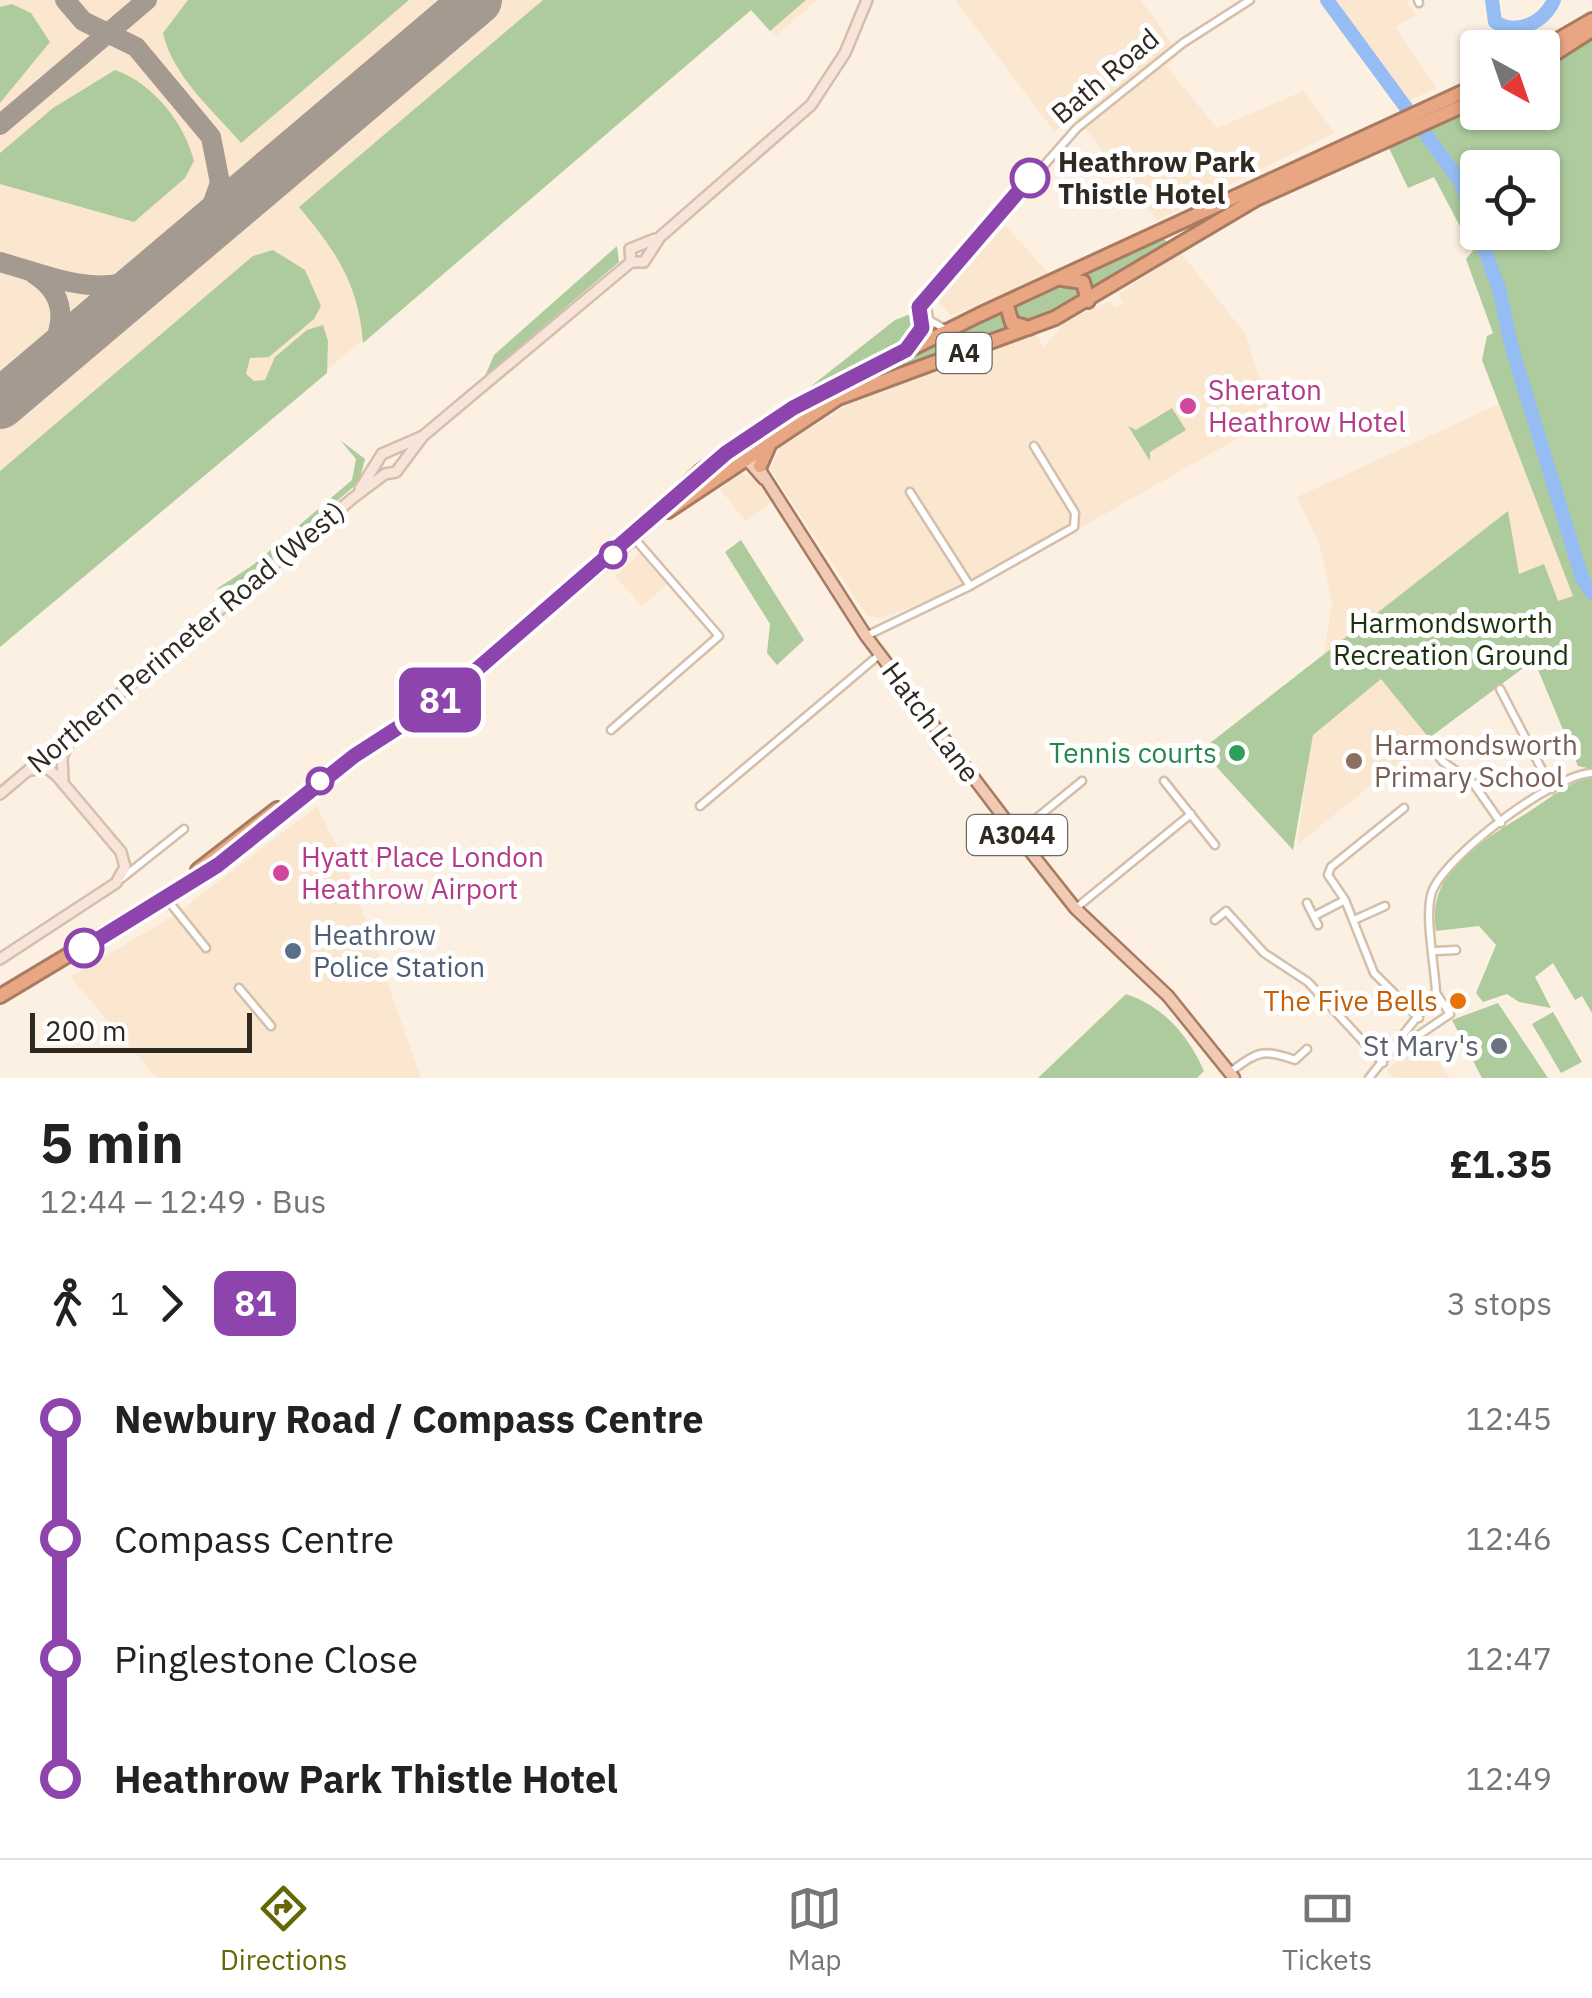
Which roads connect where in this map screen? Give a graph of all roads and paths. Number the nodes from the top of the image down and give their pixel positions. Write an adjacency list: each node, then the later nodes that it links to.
1 (867, 0): 9 (street)
2 (1250, 0): 12 (street, Bath Road)
3 (1591, 25): 4 (highway); 5 (highway)
4 (1560, 41)
5 (1560, 48)
6 (1460, 95): 8 (highway, A4)
7 (1460, 105): 8 (highway, A4)
8 (1419, 119): 11 (highway, A4); 13 (highway, A4)
9 (644, 251): 10 (street); 10 (street)
10 (630, 262): 18 (street)
11 (1059, 279): 13 (highway); 14 (highway, A4)
12 (926, 298): 16 (street); 17 (street, Bath Road)
13 (1088, 302): 15 (highway, A4)
14 (1006, 303): 15 (highway); 16 (highway, A4)
15 (1032, 328): 19 (highway, A4)
16 (948, 330): 17 (highway, A4)
17 (906, 350): 21 (highway, A4)
18 (423, 436): 22 (street); 24 (street)
19 (774, 437): 21 (highway, A4); 25 (highway)
20 (1034, 446): 31 (street)
21 (743, 450): 25 (main road, Hatch Lane / A3044); 27 (main road, Hatch Lane / A3044); 30 (highway, A4)
22 (393, 451): 23 (street); 24 (street)
23 (378, 462): 26 (street); 29 (street, Northern Perimeter Road (West))
24 (401, 464): 26 (street)
25 (760, 466): 27 (main road, Hatch Lane / A3044)
26 (386, 474): 29 (street, Northern Perimeter Road (West))
27 (770, 483): 32 (main road, Hatch Lane / A3044)
28 (910, 492): 31 (street)
29 (352, 498): 36 (street, Northern Perimeter Road (West))
30 (633, 538): 35 (street); 55 (highway, A4)
31 (970, 586): 32 (street)
32 (866, 636): 33 (main road, Hatch Lane / A3044)
33 (879, 654): 45 (street); 50 (main road, Hatch Lane / A3044)
34 (1500, 689): 43 (street)
35 (611, 730)
36 (74, 732): 39 (street, Northern Perimeter Road (West)); 42 (street)
37 (1428, 742): 48 (street)
38 (1592, 773): 43 (street)
39 (20, 777): 42 (street); 44 (street, Northern Perimeter Road (West))
40 (1082, 781): 50 (street)
41 (1164, 782): 47 (street)
42 (63, 783): 52 (street)
43 (1552, 789): 48 (street)
44 (0, 794)
45 (700, 806)
46 (1404, 808): 56 (street)
47 (1191, 814): 51 (street); 59 (street)
48 (1501, 823): 64 (street)
49 (184, 829): 53 (street)
50 (1017, 834): 59 (main road, Hatch Lane / A3044)
51 (1215, 844)
52 (121, 852): 53 (street); 54 (street)
53 (146, 859): 54 (street)
54 (121, 879): 65 (street)
55 (166, 897): 62 (street); 68 (highway, A4)
56 (1345, 900): 57 (street); 61 (street)
57 (1307, 903)
58 (1385, 906): 61 (street)
59 (1075, 908): 74 (main road, Hatch Lane / A3044)
60 (1215, 920): 73 (street)
61 (1354, 920): 69 (street)
62 (206, 948)
63 (1456, 950): 64 (street)
64 (1436, 951): 67 (street)
65 (0, 959)
66 (239, 988): 70 (street)
67 (1436, 991): 69 (street); 71 (street)
68 (0, 996)
69 (1419, 1018): 71 (street)
70 (271, 1026)
71 (1404, 1040): 73 (street)
72 (1307, 1049): 74 (street)
73 (1383, 1063): 75 (street)
74 (1232, 1075)
75 (1369, 1078)

